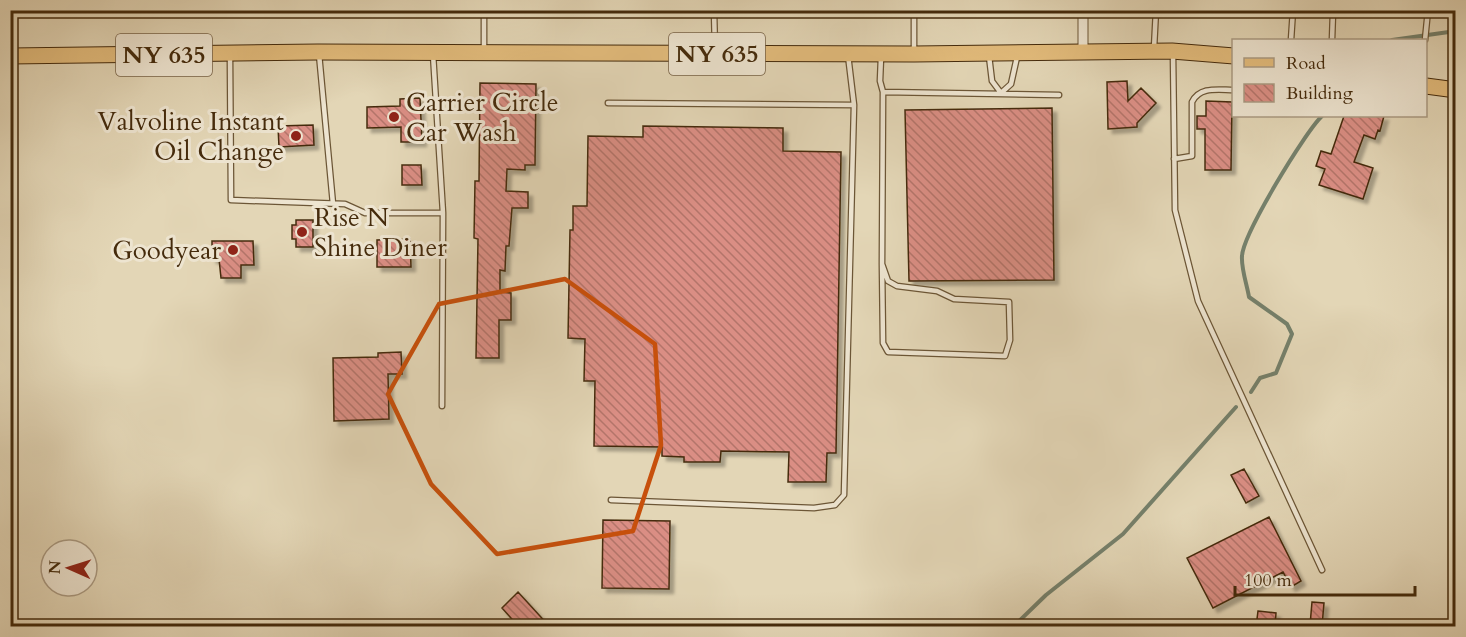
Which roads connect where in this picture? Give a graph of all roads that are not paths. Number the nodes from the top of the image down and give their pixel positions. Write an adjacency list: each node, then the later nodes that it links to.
1 (484, 10): 16 (lane)
2 (714, 10): 20 (lane)
3 (914, 10): 23 (lane)
4 (1083, 10): 18 (street)
5 (1155, 10): 13 (lane)
6 (1293, 10): 9 (lane)
7 (1428, 10): 11 (lane)
8 (1333, 12): 10 (lane)
9 (1292, 39)
10 (1332, 39)
11 (1425, 39)
12 (433, 51): 15 (main road, NY 635); 16 (main road, NY 635); 37 (lane)
13 (1154, 51): 14 (main road, NY 635); 18 (main road, NY 635)
14 (1173, 51): 26 (main road, NY 635); 35 (lane)
15 (318, 52): 19 (main road, NY 635); 36 (lane)
16 (484, 52): 20 (main road, NY 635)
17 (1018, 53): 18 (main road, NY 635); 24 (main road, NY 635); 31 (lane)
18 (1083, 53)
19 (230, 54): 25 (main road, NY 635); 36 (lane)
20 (715, 54): 21 (main road, NY 635)
21 (848, 54): 22 (main road, NY 635); 34 (lane)
22 (880, 54): 23 (main road, NY 635); 30 (lane)
23 (914, 54): 24 (main road, NY 635)
24 (989, 54): 31 (lane)
25 (10, 56)
26 (1232, 56)
27 (1427, 86): 29 (main road)
28 (1232, 90): 35 (lane)
29 (1455, 90)
30 (883, 92): 31 (lane); 38 (lane)
31 (1001, 93): 32 (lane)
32 (1059, 96)
33 (608, 103): 34 (lane)
34 (854, 105): 40 (lane)
35 (1174, 159): 41 (lane)
36 (333, 204): 37 (lane)
37 (443, 213): 39 (lane)
38 (882, 264): 38 (lane)
39 (442, 406)
40 (611, 500)
41 (1322, 570)

